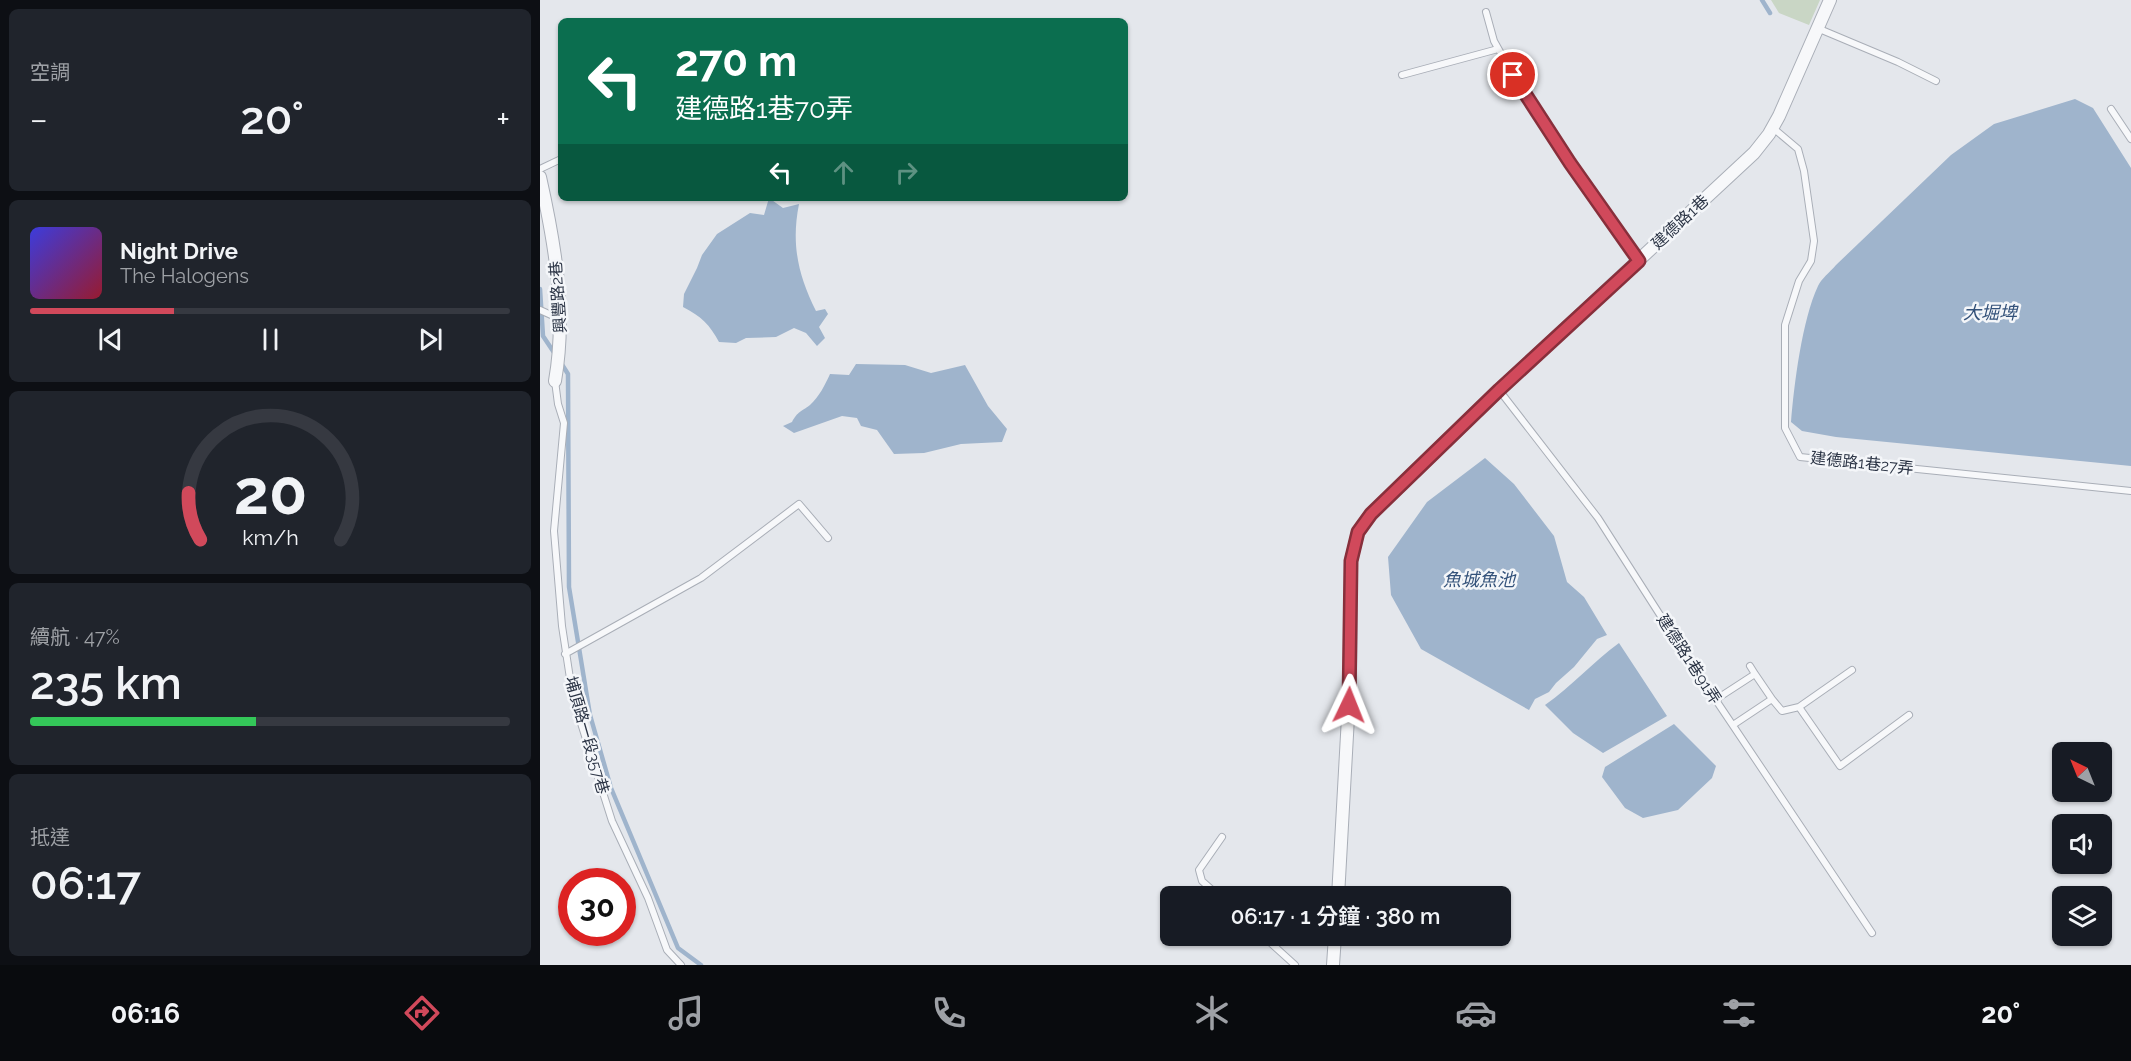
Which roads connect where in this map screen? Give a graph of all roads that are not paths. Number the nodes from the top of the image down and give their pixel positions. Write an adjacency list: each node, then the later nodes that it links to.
1 (1830, 0): 3 (street, 建德路1巷)
2 (1486, 12): 4 (lane)
3 (1817, 28): 6 (lane); 8 (street, 建德路1巷)
4 (1498, 49): 5 (lane); 13 (lane)
5 (1402, 75)
6 (1936, 81)
7 (2111, 109): 9 (lane)
8 (1773, 128): 13 (street, 建德路1巷); 18 (lane, 建德路1巷27弄)
9 (2131, 139)
10 (558, 160): 11 (lane)
11 (540, 169)
12 (540, 177): 15 (street, 興豐路2巷)
13 (1639, 261): 17 (street, 建德路1巷)
14 (540, 310): 15 (lane)
15 (561, 319): 16 (street, 興豐路2巷)
16 (555, 381): 20 (lane, 埔頂路一段357巷)
17 (1499, 390): 25 (lane, 建德路1巷91弄); 31 (street, 建德路1巷)
18 (2131, 491)
19 (828, 538): 20 (lane)
20 (565, 654): 35 (lane, 埔頂路一段357巷)
21 (1750, 666): 23 (lane)
22 (1852, 670): 26 (lane)
23 (1755, 674): 24 (lane); 25 (lane)
24 (1772, 699): 26 (lane); 28 (lane)
25 (1715, 700): 28 (lane, 建德路1巷91弄)
26 (1799, 707): 27 (lane)
27 (1909, 715)
28 (1733, 724): 32 (lane, 建德路1巷91弄)
29 (1222, 837): 30 (lane)
30 (1208, 886)
31 (1339, 886)
32 (1872, 933)
33 (1274, 946): 36 (lane)
34 (1334, 946): 37 (street)
35 (681, 965)
36 (1295, 965)
37 (1333, 965)

